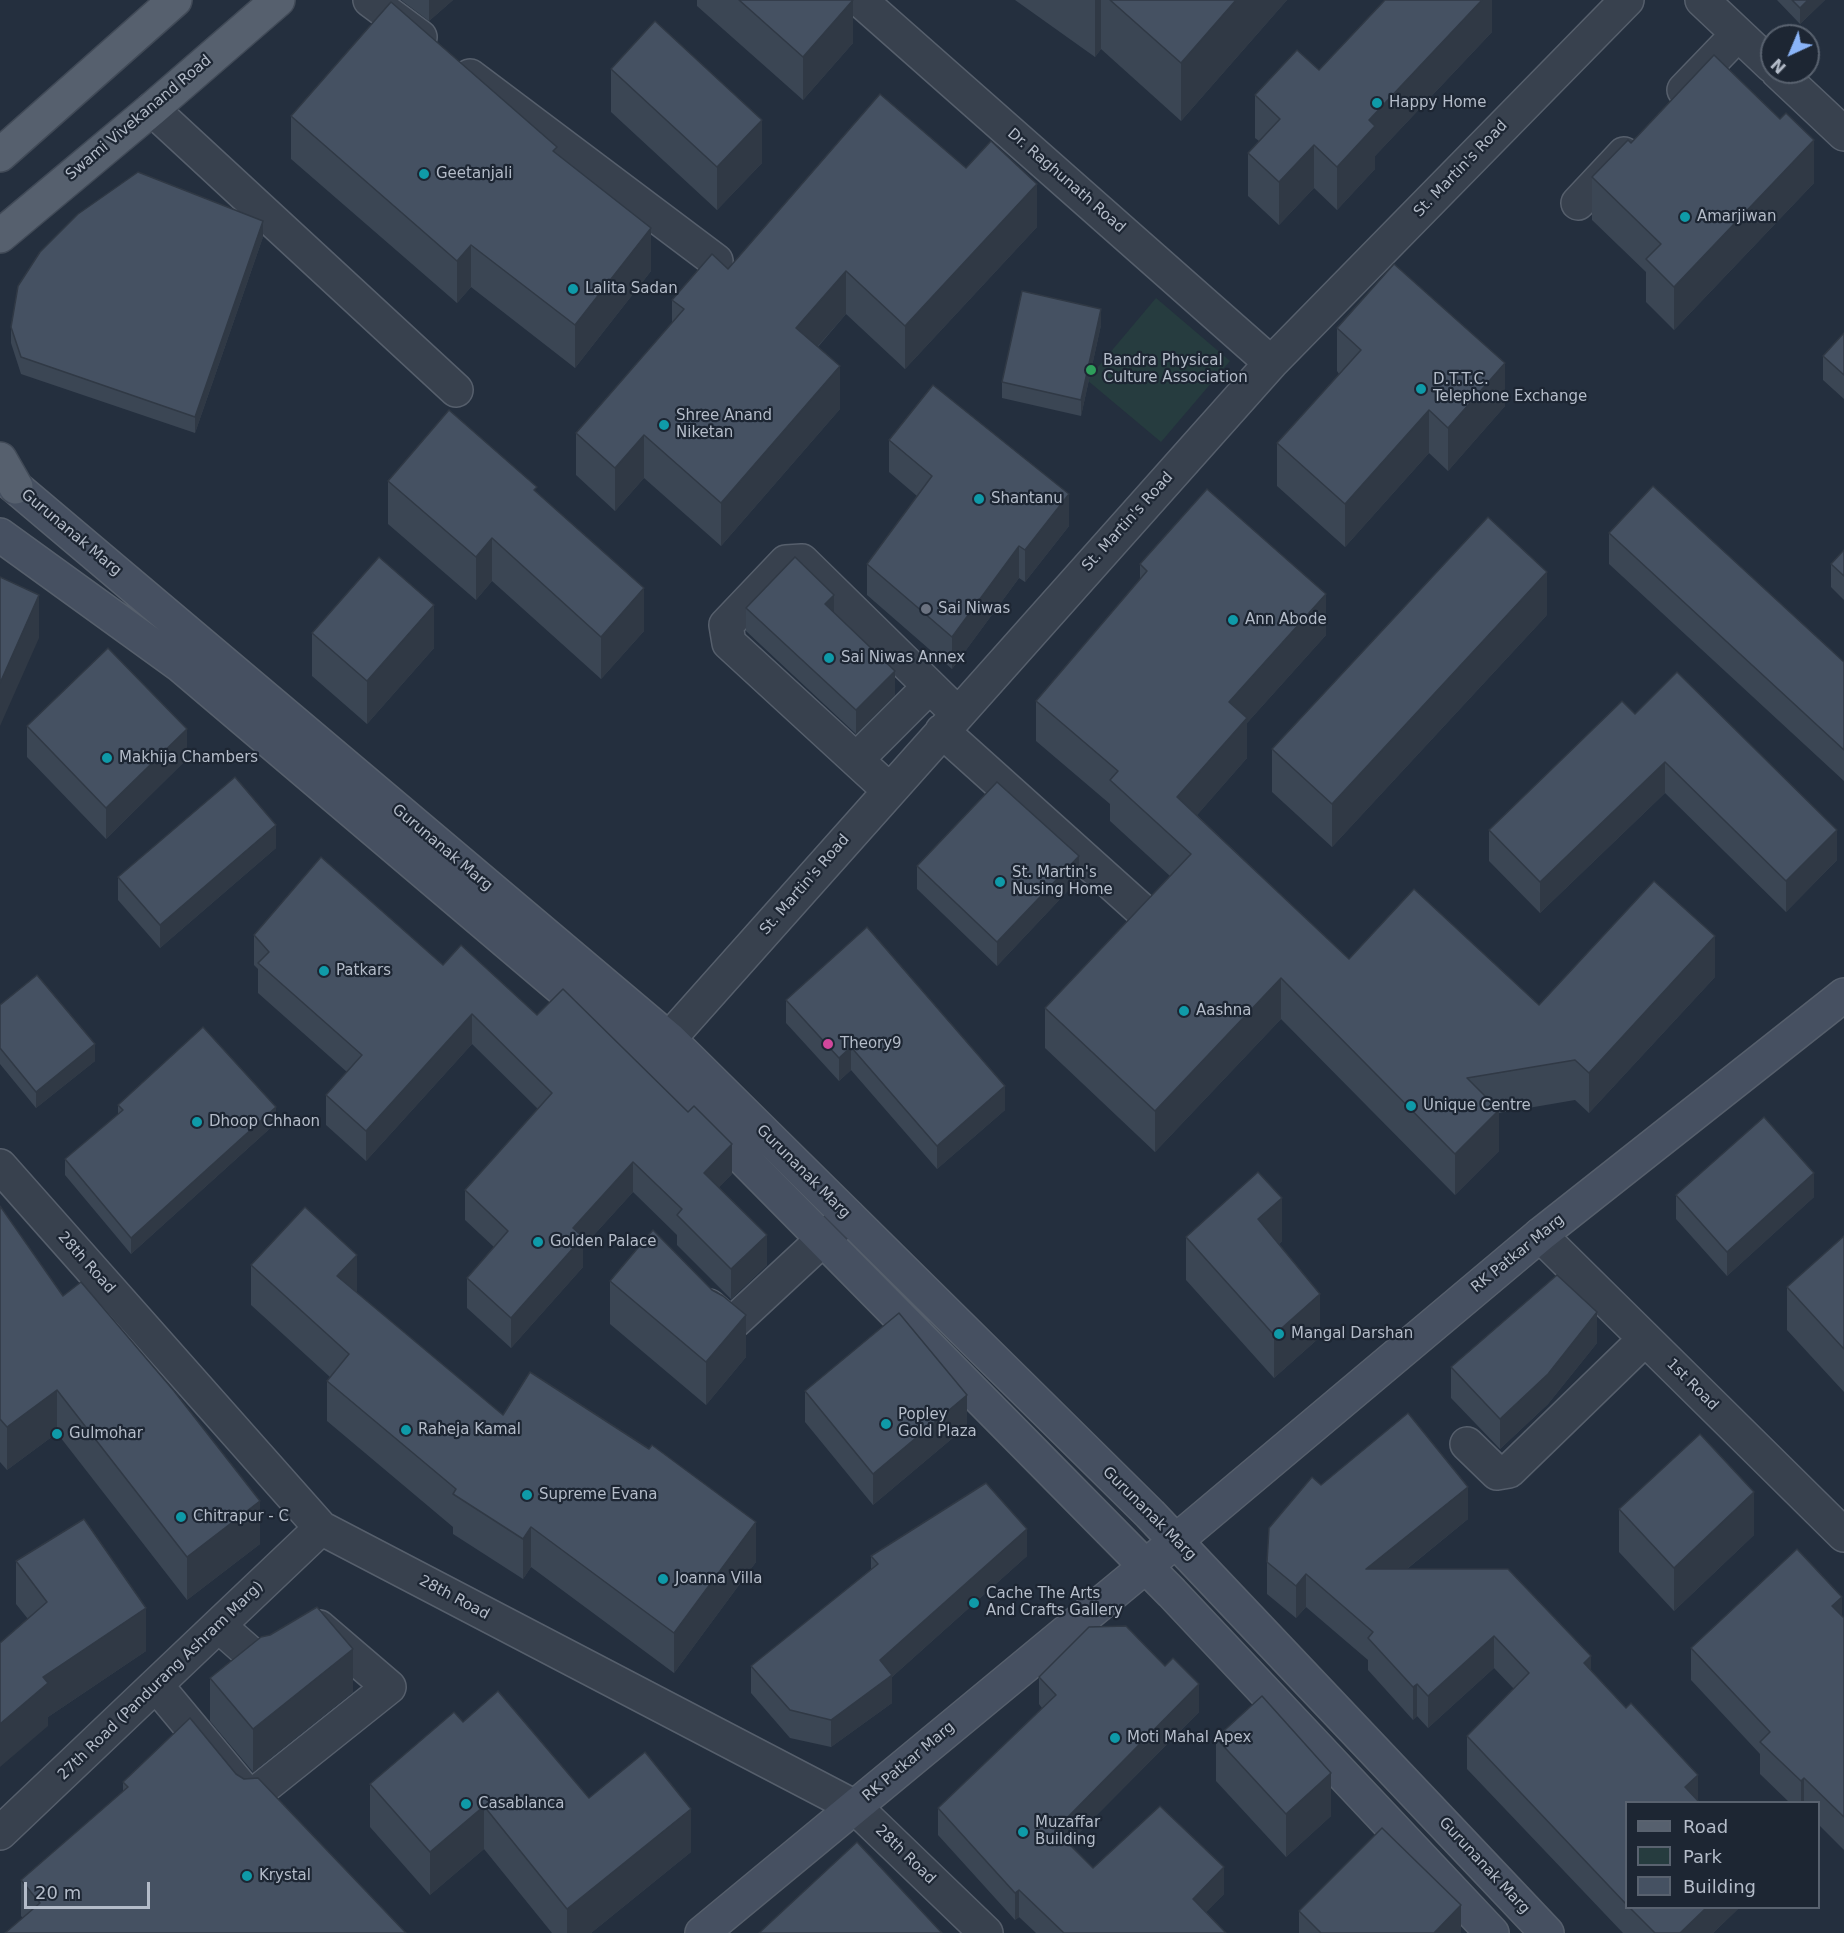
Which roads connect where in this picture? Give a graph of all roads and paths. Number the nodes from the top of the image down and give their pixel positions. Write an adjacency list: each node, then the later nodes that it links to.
1 (175, 0): 14 (main road)
2 (278, 0): 10 (main road, Swami Vivekanand Road)
3 (370, 0): 19 (street)
4 (861, 0): 20 (street, Dr. Raghunath Road)
5 (1627, 0): 20 (street, St. Martin's Road)
6 (1702, 0): 7 (street)
7 (1737, 34): 8 (street); 11 (street)
8 (1760, 55)
9 (1791, 84): 12 (street)
10 (152, 110): 16 (main road, Swami Vivekanand Road); 21 (street)
11 (1666, 110)
12 (1844, 134)
13 (1642, 135): 15 (street)
14 (0, 155)
15 (1578, 203)
16 (32, 208): 17 (main road, Swami Vivekanand Road); 18 (main road)
17 (0, 236)
18 (0, 260)
19 (716, 261)
20 (1271, 363): 26 (street, St. Martin's Road)
21 (456, 390)
22 (0, 459): 23 (main road)
23 (8, 481): 31 (main road, Gurunanak Marg)
24 (5, 542): 31 (main road, Gurunanak Marg)
25 (928, 688): 26 (street); 27 (street); 27 (street)
26 (950, 722): 28 (street, St. Martin's Road); 29 (street)
27 (857, 759): 28 (street)
28 (888, 790): 31 (street, St. Martin's Road)
29 (1139, 908)
30 (1844, 995): 34 (main road, RK Patkar Marg)
31 (658, 1050): 33 (main road, Gurunanak Marg); 35 (main road, Gurunanak Marg)
32 (0, 1166): 39 (street, 28th Road)
33 (848, 1216): 35 (street); 40 (main road, Gurunanak Marg)
34 (1540, 1235): 37 (street, 1st Road); 40 (main road, RK Patkar Marg)
35 (823, 1239): 36 (street); 42 (main road, Gurunanak Marg)
36 (688, 1283)
37 (1646, 1339): 38 (street); 41 (street, 1st Road)
38 (1467, 1444)
39 (321, 1528): 43 (street, 27th Road (Pandurang Ashram Marg)); 45 (street, 28th Road)
40 (1187, 1530): 42 (main road, RK Patkar Marg); 50 (main road, Gurunanak Marg)
41 (1844, 1535)
42 (1146, 1567): 45 (main road, RK Patkar Marg); 49 (main road, Gurunanak Marg)
43 (219, 1626): 44 (street, 27th Road (Pandurang Ashram Marg)); 44 (street)
44 (156, 1685): 46 (street, 27th Road (Pandurang Ashram Marg))
45 (855, 1807): 47 (main road, RK Patkar Marg); 48 (street, 28th Road)
46 (0, 1833)
47 (702, 1933)
48 (986, 1933)
49 (1492, 1933)
50 (1547, 1933)

